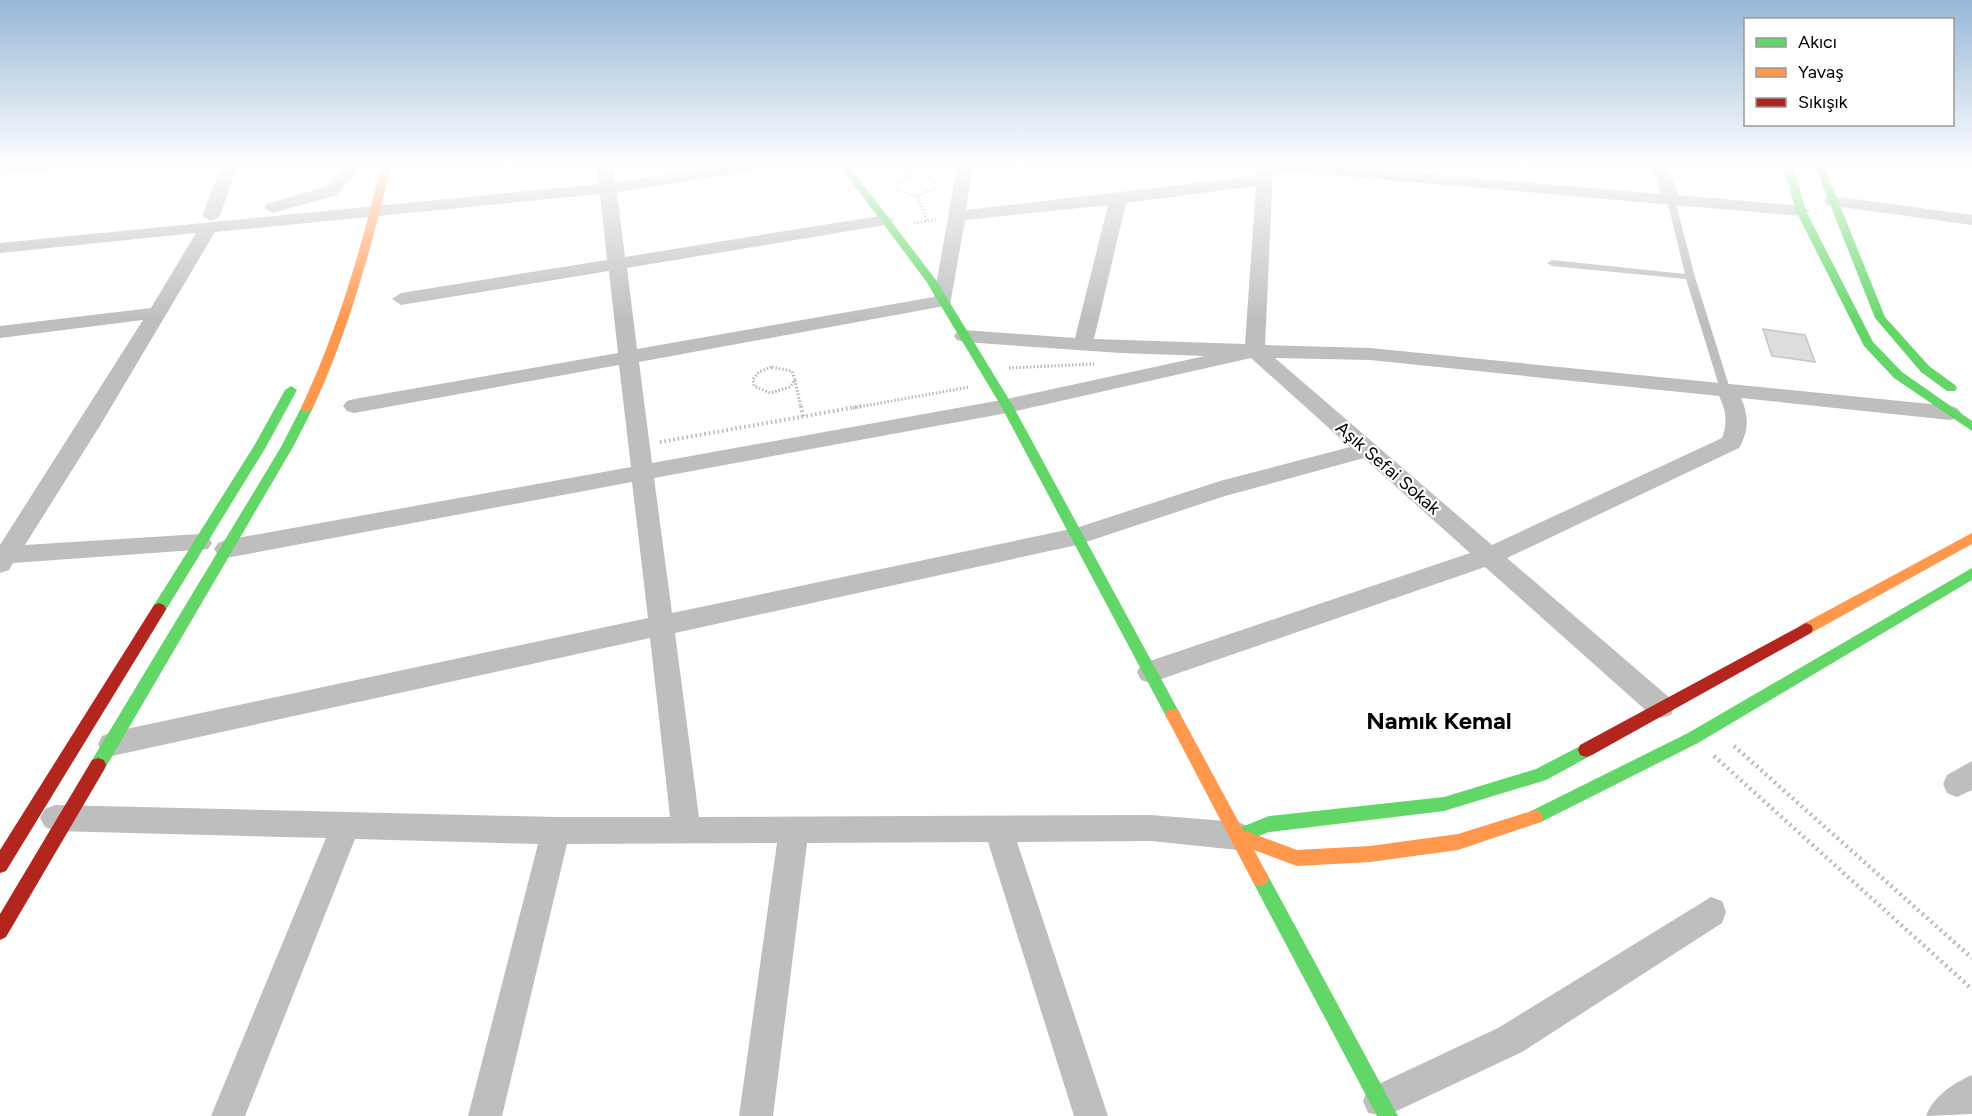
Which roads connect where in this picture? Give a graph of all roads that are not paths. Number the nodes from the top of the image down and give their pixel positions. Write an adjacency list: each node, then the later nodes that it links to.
1 (211, 218): 13 (street)
2 (228, 218): 13 (street)
3 (273, 218): 13 (street)
4 (375, 218): 40 (street)
5 (612, 218): 18 (street)
6 (884, 218): 14 (street)
7 (957, 218): 21 (street)
8 (1113, 218): 25 (street)
9 (1265, 218): 26 (street)
10 (1675, 218): 19 (lane)
11 (1804, 218): 33 (street)
12 (1840, 218): 30 (street)
13 (210, 222): 15 (street); 16 (street); 22 (street)
14 (888, 224): 18 (street); 21 (street)
15 (0, 237)
16 (0, 248)
17 (1552, 263): 19 (lane)
18 (617, 265): 20 (street); 27 (street)
19 (1690, 277): 29 (lane)
20 (401, 299)
21 (943, 301): 24 (street); 27 (street)
22 (155, 313): 23 (street); 42 (street)
23 (0, 332)
24 (964, 336): 25 (street); 32 (street)
25 (1083, 344): 26 (street)
26 (1255, 351): 29 (street); 32 (street); 35 (street, Aşık Sefai Sokak)
27 (628, 356): 31 (street); 36 (street)
28 (297, 377): 39 (street)
29 (1725, 389): 33 (street); 41 (street)
30 (1962, 395)
31 (354, 406)
32 (1007, 406): 36 (street); 37 (street)
33 (1950, 413): 34 (street)
34 (1972, 427)
35 (1366, 450): 37 (street); 41 (street, Aşık Sefai Sokak)
36 (642, 473): 40 (street); 44 (street)
37 (1077, 536): 44 (street); 45 (street)
38 (1972, 538): 46 (street)
39 (200, 543): 42 (street); 49 (street)
40 (226, 549): 47 (street)
41 (1489, 556): 45 (street); 46 (street, Aşık Sefai Sokak)
42 (2, 558)
43 (1972, 573): 55 (street)
44 (661, 624): 47 (street); 51 (street)
45 (1150, 672): 55 (street)
46 (1661, 707): 55 (street)
47 (111, 744): 48 (street)
48 (68, 818): 49 (street); 50 (street); 58 (street)
49 (29, 819): 56 (street)
50 (345, 827): 54 (street); 61 (street)
51 (686, 828): 52 (street); 54 (street)
52 (794, 828): 53 (street); 63 (street)
53 (998, 828): 55 (street); 64 (street)
54 (556, 831): 62 (street)
55 (1238, 836): 60 (street)
56 (0, 865)
57 (1711, 912): 60 (street)
58 (0, 931)
59 (1972, 1092): 65 (street)
60 (1384, 1108)
61 (228, 1116)
62 (484, 1116)
63 (756, 1116)
64 (1091, 1116)
65 (1943, 1116)

